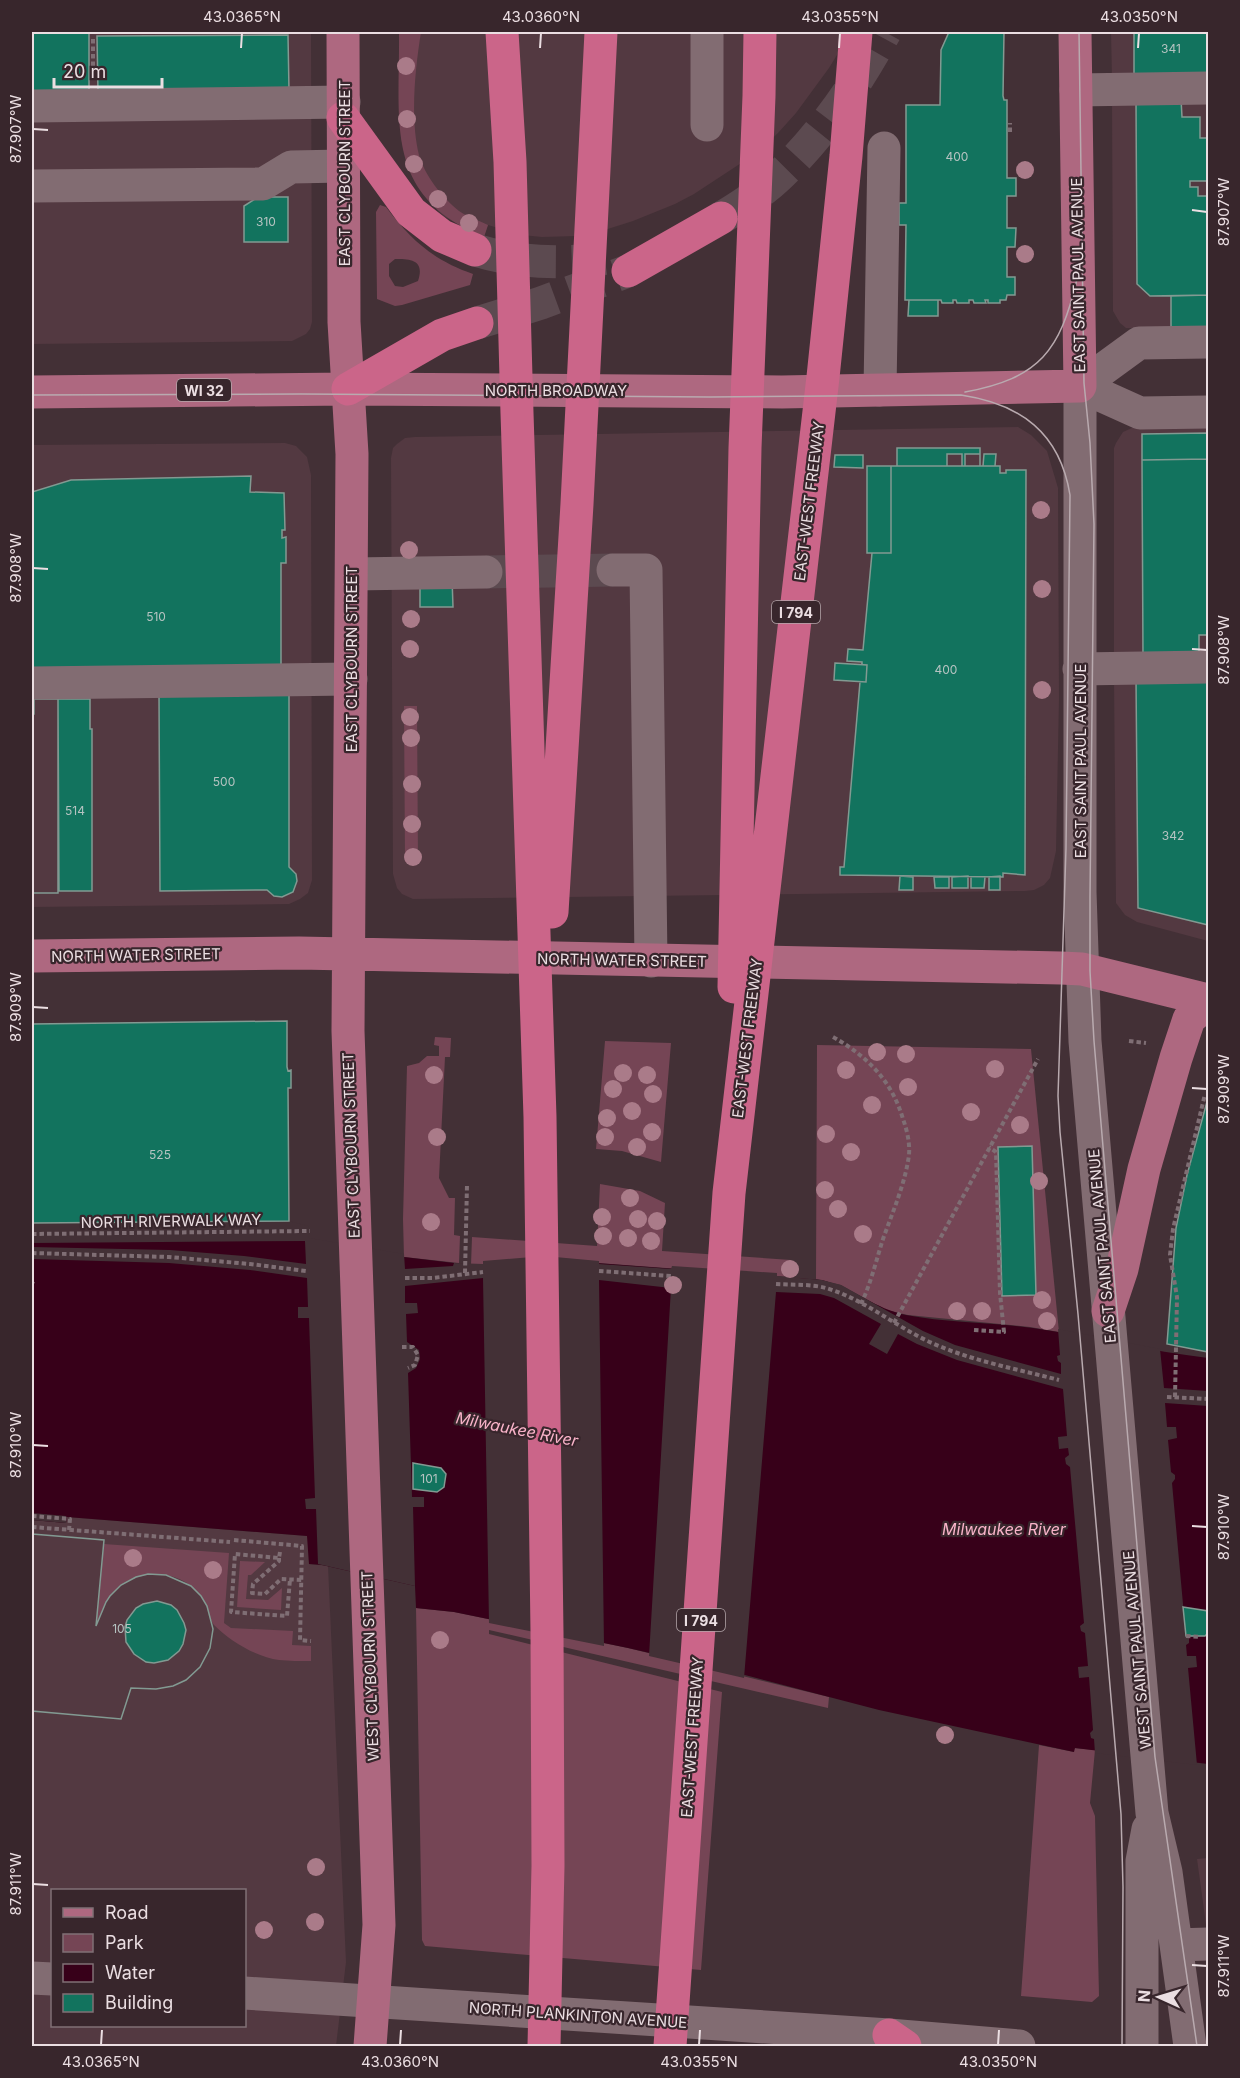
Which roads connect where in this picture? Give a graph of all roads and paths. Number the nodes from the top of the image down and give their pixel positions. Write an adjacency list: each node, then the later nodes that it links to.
1 (343, 32): 13 (main road, EAST CLYBOURN STREET)
2 (502, 32): 45 (highway)
3 (601, 32): 45 (highway)
4 (707, 32): 15 (street)
5 (760, 32): 48 (highway)
6 (856, 32): 48 (highway, EAST-WEST FREEWAY / I 794)
7 (1075, 32): 11 (main road, EAST SAINT PAUL AVENUE)
8 (93, 39): 9 (path)
9 (93, 54)
10 (1209, 88): 11 (street)
11 (1076, 90): 25 (main road, EAST SAINT PAUL AVENUE)
12 (32, 106): 13 (street)
13 (344, 110): 18 (main road, EAST CLYBOURN STREET); 21 (highway)
14 (1010, 123): 16 (path)
15 (707, 125)
16 (1010, 132)
17 (884, 148): 27 (street)
18 (343, 166): 19 (street); 26 (main road, EAST CLYBOURN STREET)
19 (32, 186)
20 (721, 218): 22 (highway)
21 (475, 250)
22 (629, 262)
23 (477, 323): 26 (highway)
24 (1209, 342): 25 (street)
25 (1080, 386): 27 (main road, NORTH BROADWAY / WI 32); 29 (street, NORTH BROADWAY); 34 (street, EAST SAINT PAUL AVENUE)
26 (348, 389): 27 (main road, NORTH BROADWAY / WI 32); 28 (main road, NORTH BROADWAY / WI 32); 32 (main road, EAST CLYBOURN STREET)
27 (880, 390)
28 (32, 392)
29 (1209, 412)
30 (613, 570): 39 (street)
31 (486, 572): 32 (street)
32 (352, 574): 35 (main road, EAST CLYBOURN STREET)
33 (1209, 667): 34 (street)
34 (1079, 669): 40 (street, EAST SAINT PAUL AVENUE)
35 (351, 679): 36 (street); 37 (main road, EAST CLYBOURN STREET)
36 (32, 683)
37 (349, 954): 38 (main road, NORTH WATER STREET); 39 (main road, NORTH WATER STREET); 59 (main road, EAST CLYBOURN STREET)
38 (32, 956)
39 (651, 961): 40 (main road, NORTH WATER STREET)
40 (1082, 969): 41 (main road, NORTH WATER STREET); 61 (street, EAST SAINT PAUL AVENUE)
41 (1209, 1001): 61 (main road)
42 (833, 1037): 60 (path)
43 (1038, 1059): 46 (path)
44 (1206, 1091): 68 (path)
45 (540, 1117): 90 (highway)
46 (989, 1147): 62 (path); 63 (path)
47 (467, 1185): 55 (path)
48 (729, 1193): 91 (highway, EAST-WEST FREEWAY / I 794)
49 (308, 1231): 50 (path, NORTH RIVERWALK WAY)
50 (32, 1234)
51 (32, 1253): 52 (path)
52 (306, 1271)
53 (599, 1271): 56 (path)
54 (483, 1272): 55 (path)
55 (465, 1273): 57 (path)
56 (671, 1276)
57 (405, 1278)
58 (776, 1284): 60 (path)
59 (356, 1286): 87 (main road, WEST CLYBOURN STREET)
60 (861, 1304): 62 (path)
61 (1108, 1311): 70 (street, EAST SAINT PAUL AVENUE)
62 (894, 1323): 66 (path)
63 (974, 1330)
64 (402, 1347): 65 (path)
65 (408, 1368)
66 (1059, 1380)
67 (1167, 1396): 68 (path)
68 (1175, 1397): 69 (path)
69 (1209, 1399)
70 (1124, 1488): 81 (street, WEST SAINT PAUL AVENUE)
71 (32, 1516): 73 (path)
72 (32, 1527): 73 (path)
73 (69, 1530): 77 (path)
74 (280, 1552): 75 (path)
75 (279, 1558): 76 (path); 76 (path)
76 (290, 1580): 77 (path)
77 (302, 1580): 80 (path)
78 (1186, 1636): 79 (path)
79 (1200, 1637)
80 (310, 1641)
81 (1152, 1813): 83 (street, WEST SAINT PAUL AVENUE); 93 (street, WEST SAINT PAUL AVENUE)
82 (1209, 1944): 83 (street)
83 (1176, 1945): 94 (street, WEST SAINT PAUL AVENUE)
84 (32, 1978): 85 (street)
85 (51, 1979)
86 (246, 1993): 87 (street, NORTH PLANKINTON AVENUE)
87 (373, 2002): 88 (street, NORTH PLANKINTON AVENUE); 89 (main road, WEST CLYBOURN STREET)
88 (897, 2041): 92 (street, NORTH PLANKINTON AVENUE)
89 (370, 2046)
90 (544, 2046)
91 (670, 2046)
92 (1019, 2046)
93 (1142, 2046)
94 (1190, 2046)

